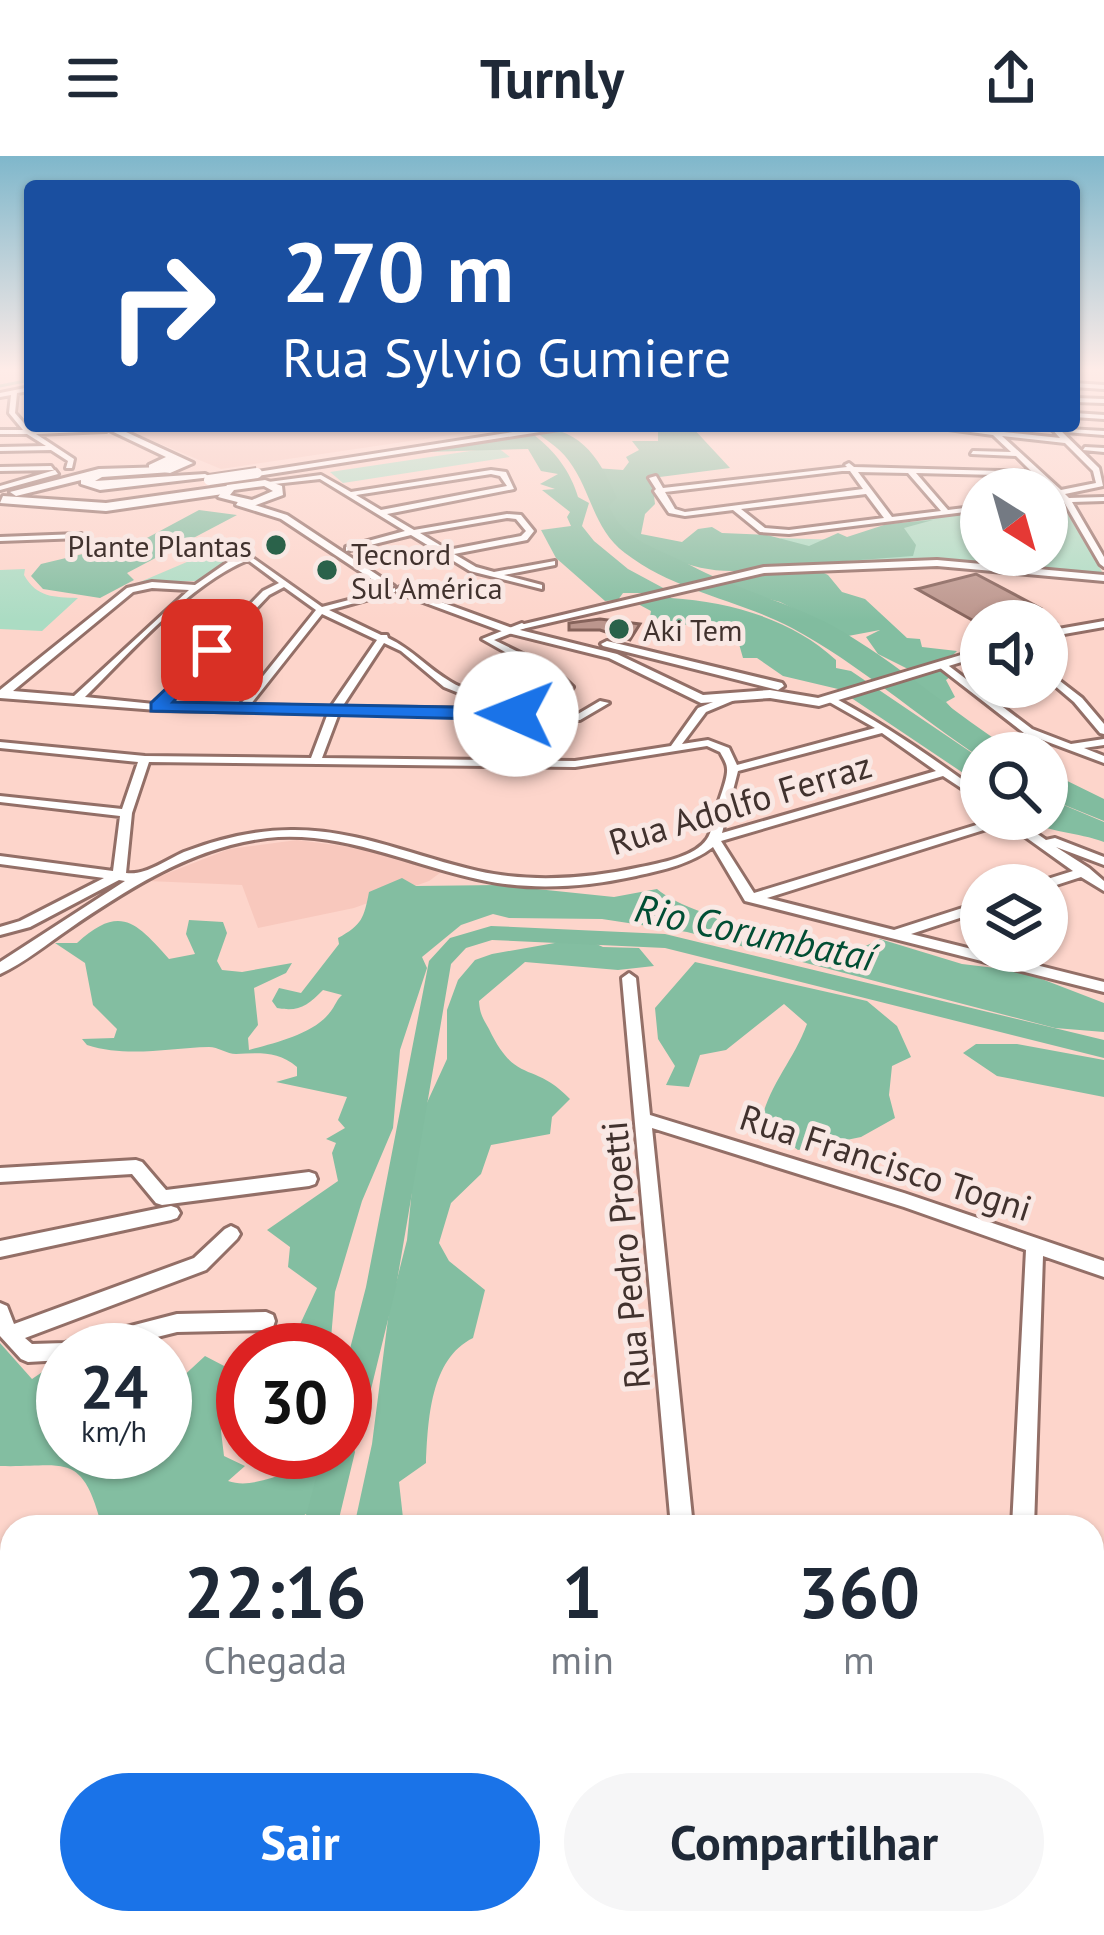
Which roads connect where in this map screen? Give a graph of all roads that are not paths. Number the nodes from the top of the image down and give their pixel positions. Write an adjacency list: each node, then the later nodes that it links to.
1 (61, 454): 9 (street)
2 (150, 454): 7 (main road)
3 (152, 454): 7 (main road)
4 (390, 454): 16 (highway)
5 (1015, 454): 10 (street)
6 (1082, 454): 23 (street)
7 (169, 464): 13 (highway); 17 (highway); 20 (main road); 29 (main road)
8 (849, 465): 14 (street); 24 (street); 25 (street)
9 (71, 468): 12 (street); 13 (street)
10 (1030, 468)
11 (0, 469): 12 (street)
12 (56, 470): 28 (street)
13 (119, 470): 28 (highway)
14 (910, 471): 15 (street); 36 (street)
15 (960, 472)
16 (257, 476): 17 (highway, bridge); 20 (main road); 27 (street); 30 (main road)
17 (206, 478): 19 (highway); 28 (highway)
18 (653, 478): 24 (street)
19 (186, 483): 28 (highway); 33 (highway)
20 (242, 484): 29 (main road)
21 (1068, 488): 22 (street)
22 (1073, 489): 23 (street); 26 (street)
23 (1103, 489): 31 (street)
24 (658, 491): 34 (street)
25 (868, 491): 34 (street); 38 (street)
26 (1068, 491)
27 (350, 494): 37 (street); 37 (street)
28 (1, 496): 33 (highway)
29 (232, 496): 30 (main road); 33 (highway); 52 (street)
30 (276, 496): 43 (street)
31 (1068, 500)
32 (1068, 502): 47 (street)
33 (130, 505)
34 (735, 508): 38 (street)
35 (960, 510): 36 (street)
36 (946, 512): 38 (street)
37 (379, 513): 39 (street)
38 (890, 520)
39 (408, 533): 43 (street); 44 (street); 44 (street)
40 (78, 536): 41 (street)
41 (0, 539)
42 (233, 546): 45 (street)
43 (350, 549): 52 (street)
44 (446, 554): 48 (street)
45 (249, 557): 50 (street); 53 (street)
46 (552, 563): 48 (street)
47 (1104, 564)
48 (491, 575): 51 (street)
49 (1104, 578): 56 (street)
50 (282, 585): 54 (street); 78 (street)
51 (539, 586)
52 (397, 587): 54 (street); 55 (street); 58 (street)
53 (199, 588): 73 (street); 75 (street)
54 (321, 610): 61 (street); 79 (street)
55 (472, 617): 58 (street); 62 (street)
56 (551, 618): 58 (street); 59 (street)
57 (1104, 624): 60 (street)
58 (515, 628): 59 (street); 62 (street); 63 (street)
59 (542, 630): 63 (street); 66 (street)
60 (1068, 630)
61 (384, 637): 64 (street); 65 (street)
62 (487, 639): 77 (street)
63 (559, 640): 68 (street)
64 (404, 650): 65 (street); 72 (street)
65 (374, 653): 80 (street)
66 (649, 653): 68 (street); 70 (street)
67 (960, 659): 69 (street)
68 (636, 665): 74 (street)
69 (942, 665): 76 (street); 87 (street)
70 (731, 675): 74 (street); 76 (street)
71 (1068, 692): 85 (street)
72 (467, 694): 81 (street); 82 (street)
73 (2, 695): 75 (street)
74 (733, 697): 76 (street); 84 (street)
75 (76, 700): 78 (street)
76 (824, 700): 86 (street)
77 (558, 702): 82 (street); 83 (street)
78 (157, 707): 79 (street)
79 (242, 709): 80 (street)
80 (335, 709): 81 (street); 95 (street)
81 (468, 713): 83 (street)
82 (531, 713): 83 (street)
83 (505, 714)
84 (686, 730): 89 (street); 91 (street)
85 (1104, 731)
86 (884, 732): 97 (street); 98 (street)
87 (1035, 732)
88 (1104, 742): 92 (street)
89 (708, 743): 91 (street); 97 (street)
90 (0, 745): 94 (street)
91 (676, 745): 95 (street)
92 (1068, 748)
93 (1068, 749): 96 (street)
94 (145, 759): 95 (street); 101 (street)
95 (316, 760)
96 (1104, 760)
97 (733, 769): 103 (street)
98 (944, 772): 99 (street); 103 (street, Rua Adolfo Ferraz)
99 (960, 783)
100 (0, 799): 101 (street)
101 (126, 813): 109 (street)
102 (960, 837): 112 (street)
103 (714, 839): 109 (street, Rua Adolfo Ferraz); 112 (street)
104 (1037, 840): 108 (street)
105 (1052, 840): 107 (street)
106 (0, 860): 109 (street)
107 (1104, 863): 108 (street)
108 (1082, 872): 110 (street); 111 (street)
109 (126, 876): 114 (street); 116 (street)
110 (1068, 877)
111 (1104, 887)
112 (751, 898): 115 (street)
113 (960, 913): 115 (street)
114 (0, 931)
115 (892, 935): 118 (street)
116 (0, 969)
117 (629, 978): 119 (street, Rua Pedro Proetti)
118 (1104, 987)
119 (647, 1120): 124 (street, Rua Francisco Togni); 132 (street, Rua Pedro Proetti)
120 (0, 1174): 121 (street)
121 (309, 1179)
122 (171, 1213): 125 (street)
123 (231, 1234): 130 (street)
124 (1035, 1245): 126 (street, Rua Francisco Togni); 133 (street)
125 (0, 1249)
126 (1104, 1269)
127 (0, 1312): 130 (street)
128 (266, 1321): 129 (street)
129 (178, 1323)
130 (9, 1335): 131 (street)
131 (36, 1353)
132 (681, 1515)
133 (1024, 1515)

